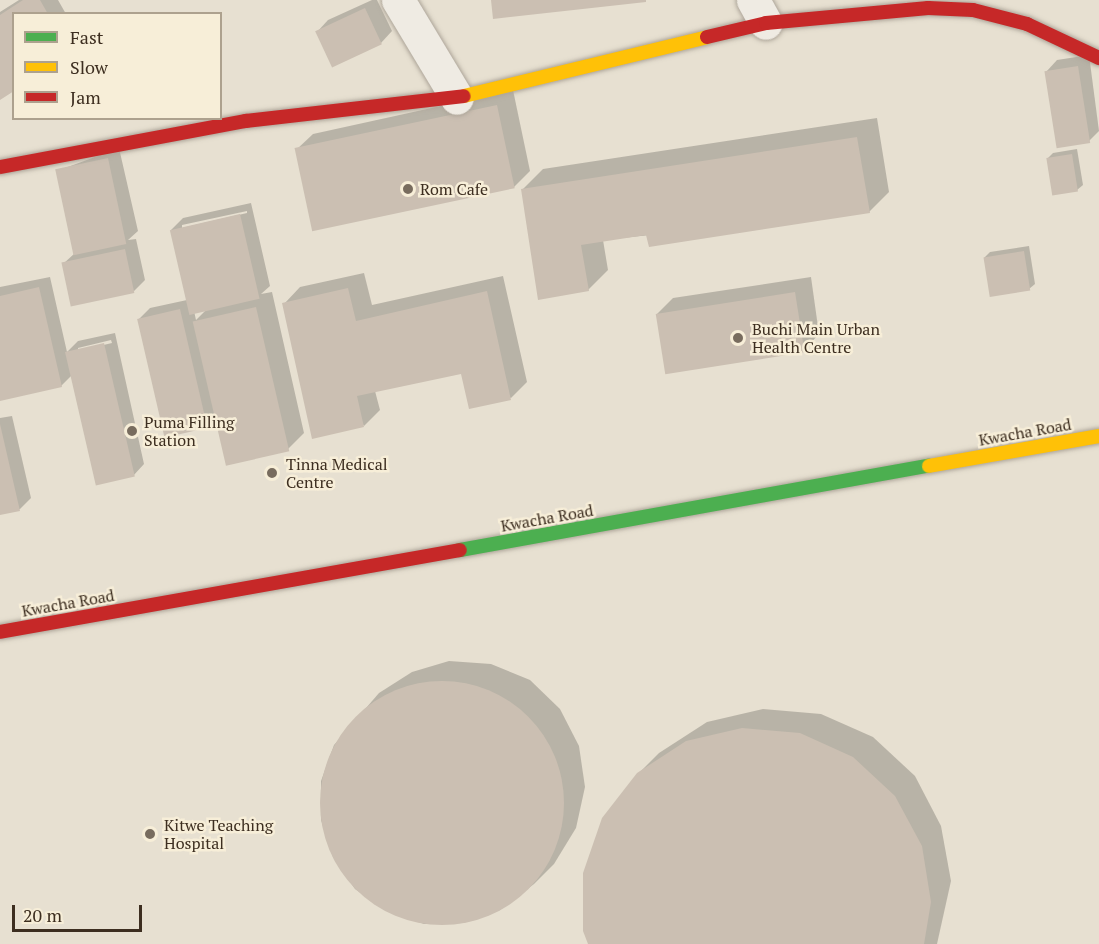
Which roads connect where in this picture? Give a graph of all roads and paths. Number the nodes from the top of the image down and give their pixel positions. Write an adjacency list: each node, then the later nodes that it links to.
1 (398, 0): 4 (street)
2 (760, 11): 3 (street); 4 (street)
3 (1099, 58)
4 (458, 99): 5 (street)
5 (0, 167)
6 (1099, 436): 7 (street, Kwacha Road)
7 (0, 632)

